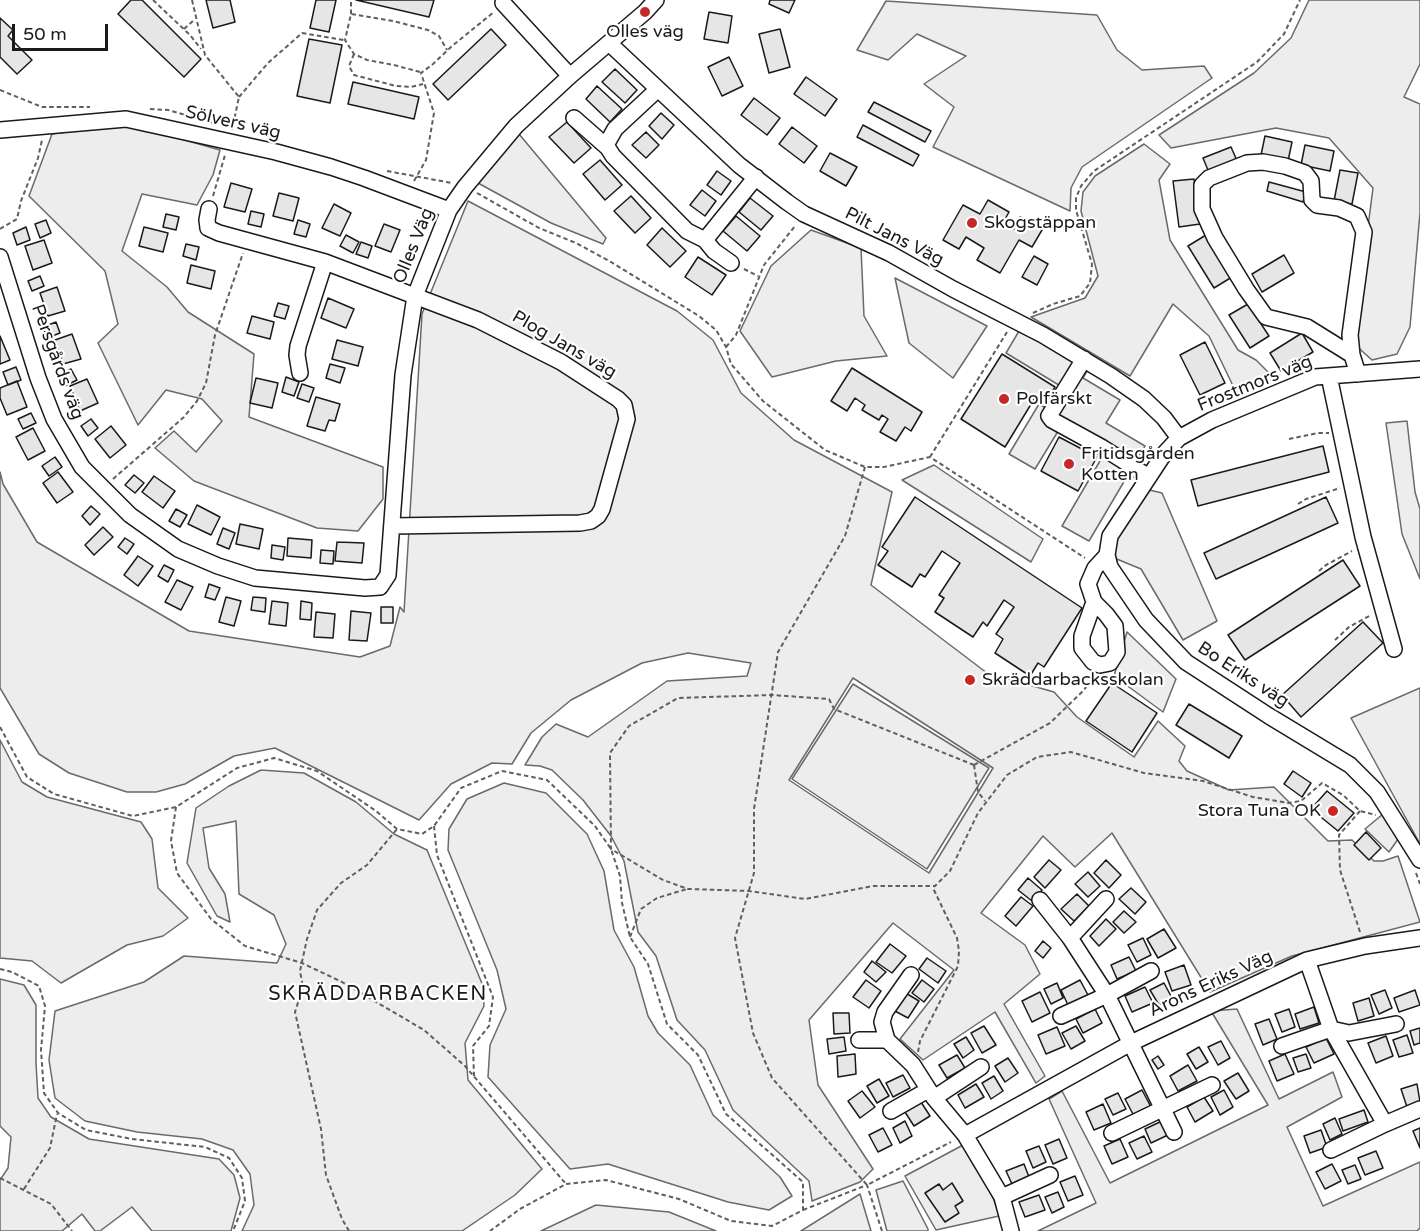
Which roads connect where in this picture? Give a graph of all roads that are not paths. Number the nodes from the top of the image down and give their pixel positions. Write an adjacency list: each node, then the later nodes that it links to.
1 (656, 0): 3 (street, Olles Väg)
2 (504, 3): 4 (street)
3 (609, 44): 4 (street, Olles Väg); 5 (street, Pilt Jans Väg)
4 (570, 76): 11 (street, Olles Väg)
5 (658, 89): 8 (street); 9 (street, Pilt Jans Väg)
6 (574, 118): 8 (street)
7 (0, 130): 11 (street, Sölvers väg)
8 (607, 147): 12 (street)
9 (756, 177): 12 (street); 18 (street, Pilt Jans Väg)
10 (209, 209): 14 (street)
11 (449, 210): 16 (street, Olles Väg)
12 (705, 240): 15 (street)
13 (0, 257): 27 (street, Persgårds väg)
14 (325, 262): 16 (street); 20 (street)
15 (731, 263)
16 (415, 296): 25 (street, Olles Väg); 25 (street, Plog Jans väg)
17 (1352, 356): 17 (street); 21 (street)
18 (1084, 359): 23 (street, Pilt Jans Väg); 24 (street)
19 (1420, 369): 21 (street, Frostmors väg)
20 (300, 373)
21 (1358, 374): 22 (street, Frostmors väg)
22 (1329, 376): 23 (street, Frostmors väg); 29 (street)
23 (1179, 438): 24 (street)
24 (1149, 477): 26 (street)
25 (392, 526): 27 (street, Olles Väg)
26 (1107, 555): 28 (street); 30 (street, Bo Eriks väg)
27 (380, 587)
28 (1094, 602): 28 (street)
29 (1394, 649)
30 (1420, 860)
31 (1106, 899): 33 (street)
32 (1040, 900): 33 (street)
33 (1070, 938): 38 (street)
34 (1420, 938): 35 (street, Arons Eriks Väg)
35 (1307, 960): 41 (street); 44 (street, Arons Eriks Väg)
36 (1151, 971): 38 (street, Arons Eriks Väg)
37 (911, 975): 43 (street)
38 (1107, 995): 39 (street, Arons Eriks Väg); 44 (street)
39 (1061, 1016)
40 (1396, 1024): 41 (street)
41 (1331, 1029): 45 (street); 52 (street)
42 (860, 1040): 43 (street)
43 (886, 1040): 48 (street)
44 (1131, 1043): 49 (street); 55 (street, Arons Eriks Väg)
45 (1282, 1046)
46 (981, 1067): 48 (street)
47 (1212, 1085): 49 (street)
48 (931, 1094): 51 (street); 55 (street)
49 (1163, 1108): 53 (street); 54 (street)
50 (1420, 1109): 52 (street)
51 (891, 1111)
52 (1385, 1124): 56 (street)
53 (1174, 1132)
54 (1112, 1133)
55 (965, 1135): 58 (street)
56 (1331, 1150)
57 (1050, 1175): 58 (street)
58 (1002, 1197): 59 (street)
59 (1011, 1231)

